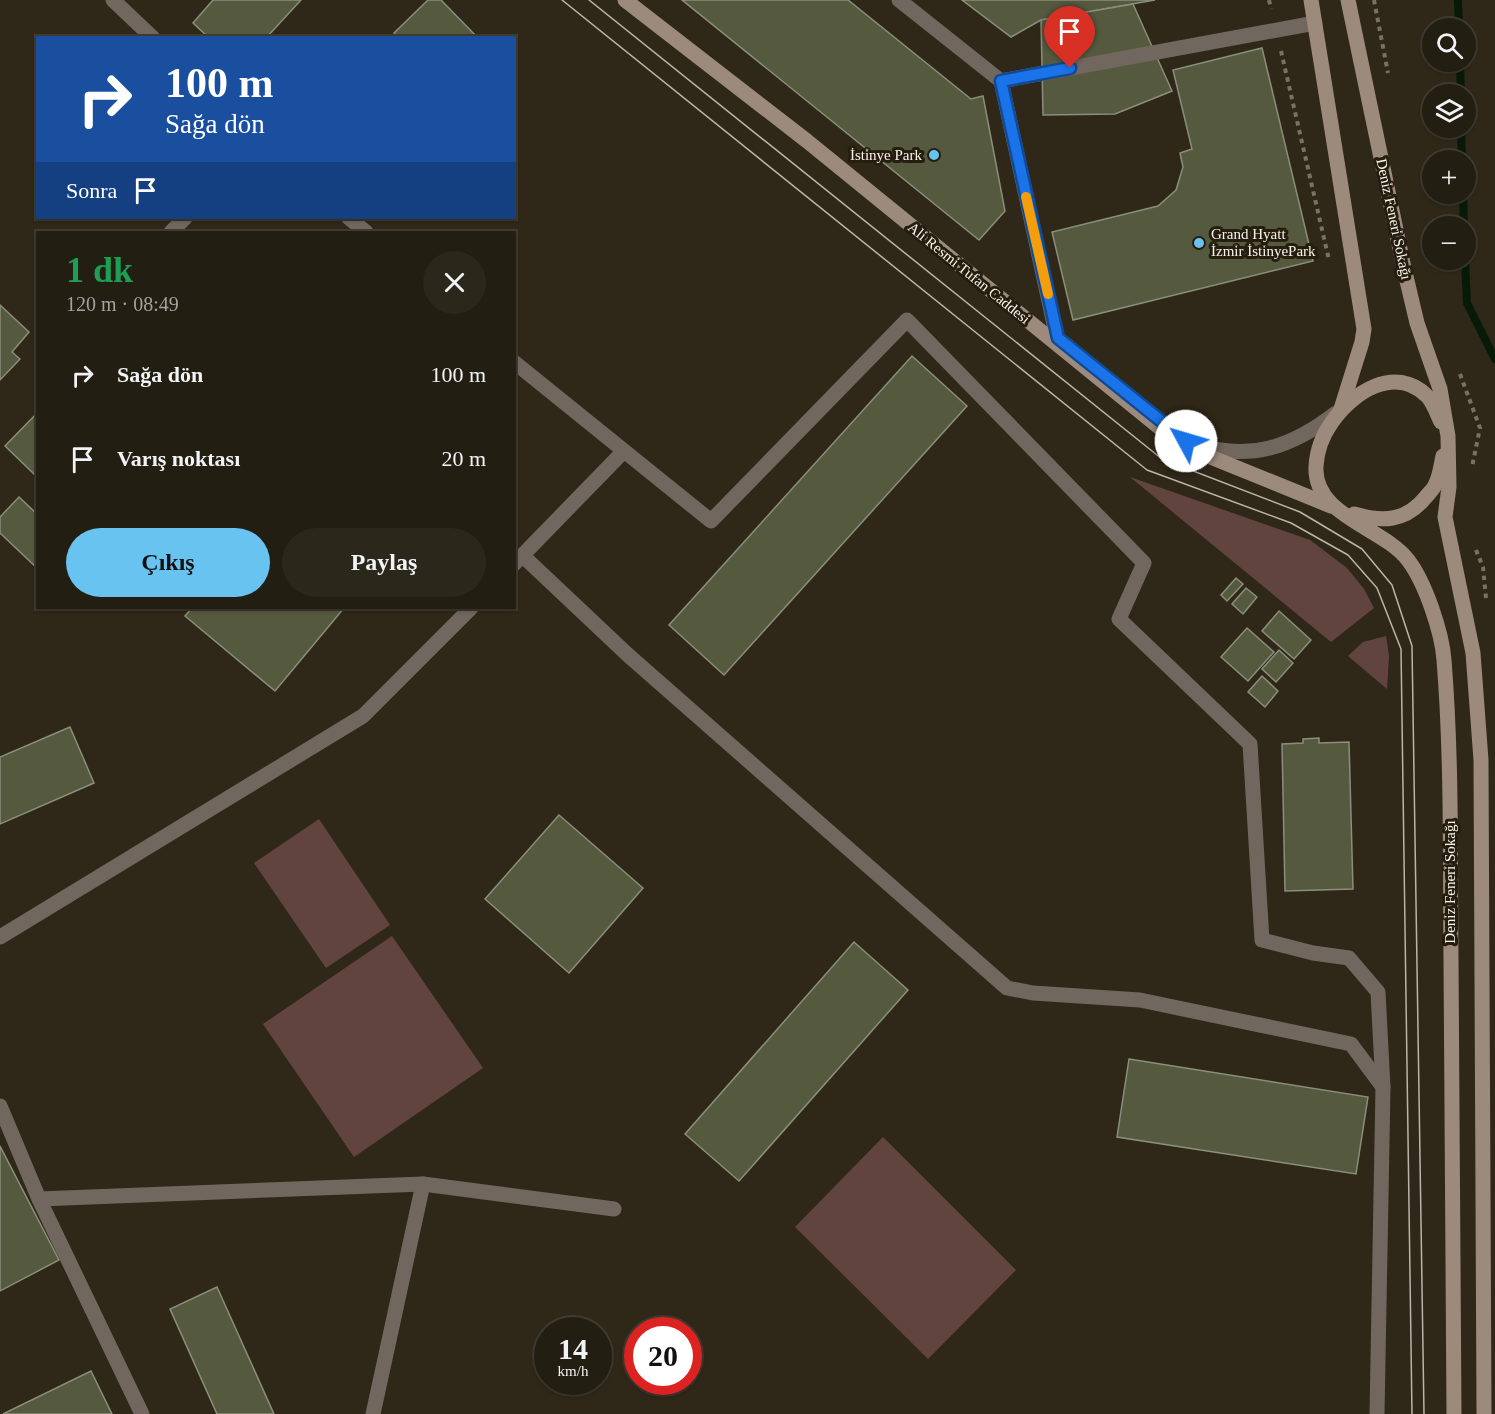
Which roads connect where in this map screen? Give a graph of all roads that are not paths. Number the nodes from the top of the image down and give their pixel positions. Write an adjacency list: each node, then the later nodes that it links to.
1 (113, 0): 7 (lane)
2 (625, 0): 17 (main road, Ali Resmi Tufan Caddesi)
3 (900, 0): 8 (lane)
4 (1311, 0): 6 (main road, Deniz Feneri Sokağı)
5 (1348, 0): 15 (main road, Deniz Feneri Sokağı)
6 (1315, 22): 8 (lane); 14 (main road, Deniz Feneri Sokağı)
7 (151, 36)
8 (1001, 81): 14 (lane)
9 (184, 219): 11 (lane)
10 (350, 219): 12 (lane)
11 (172, 231)
12 (365, 231)
13 (516, 364): 16 (lane)
14 (1341, 409): 15 (main road, Deniz Feneri Sokağı); 17 (main road, Deniz Feneri Sokağı)
15 (1448, 436): 17 (main road); 30 (main road, Deniz Feneri Sokağı)
16 (623, 452): 18 (lane); 21 (lane)
17 (1334, 507): 29 (main road, Deniz Feneri Sokağı)
18 (519, 560): 21 (lane)
19 (470, 609): 20 (lane)
20 (0, 937)
21 (1383, 1087): 28 (lane)
22 (0, 1106): 24 (lane)
23 (423, 1184): 24 (lane); 25 (lane); 27 (lane)
24 (39, 1199): 26 (lane)
25 (614, 1209)
26 (142, 1414)
27 (373, 1414)
28 (1377, 1414)
29 (1454, 1414)
30 (1484, 1414)

